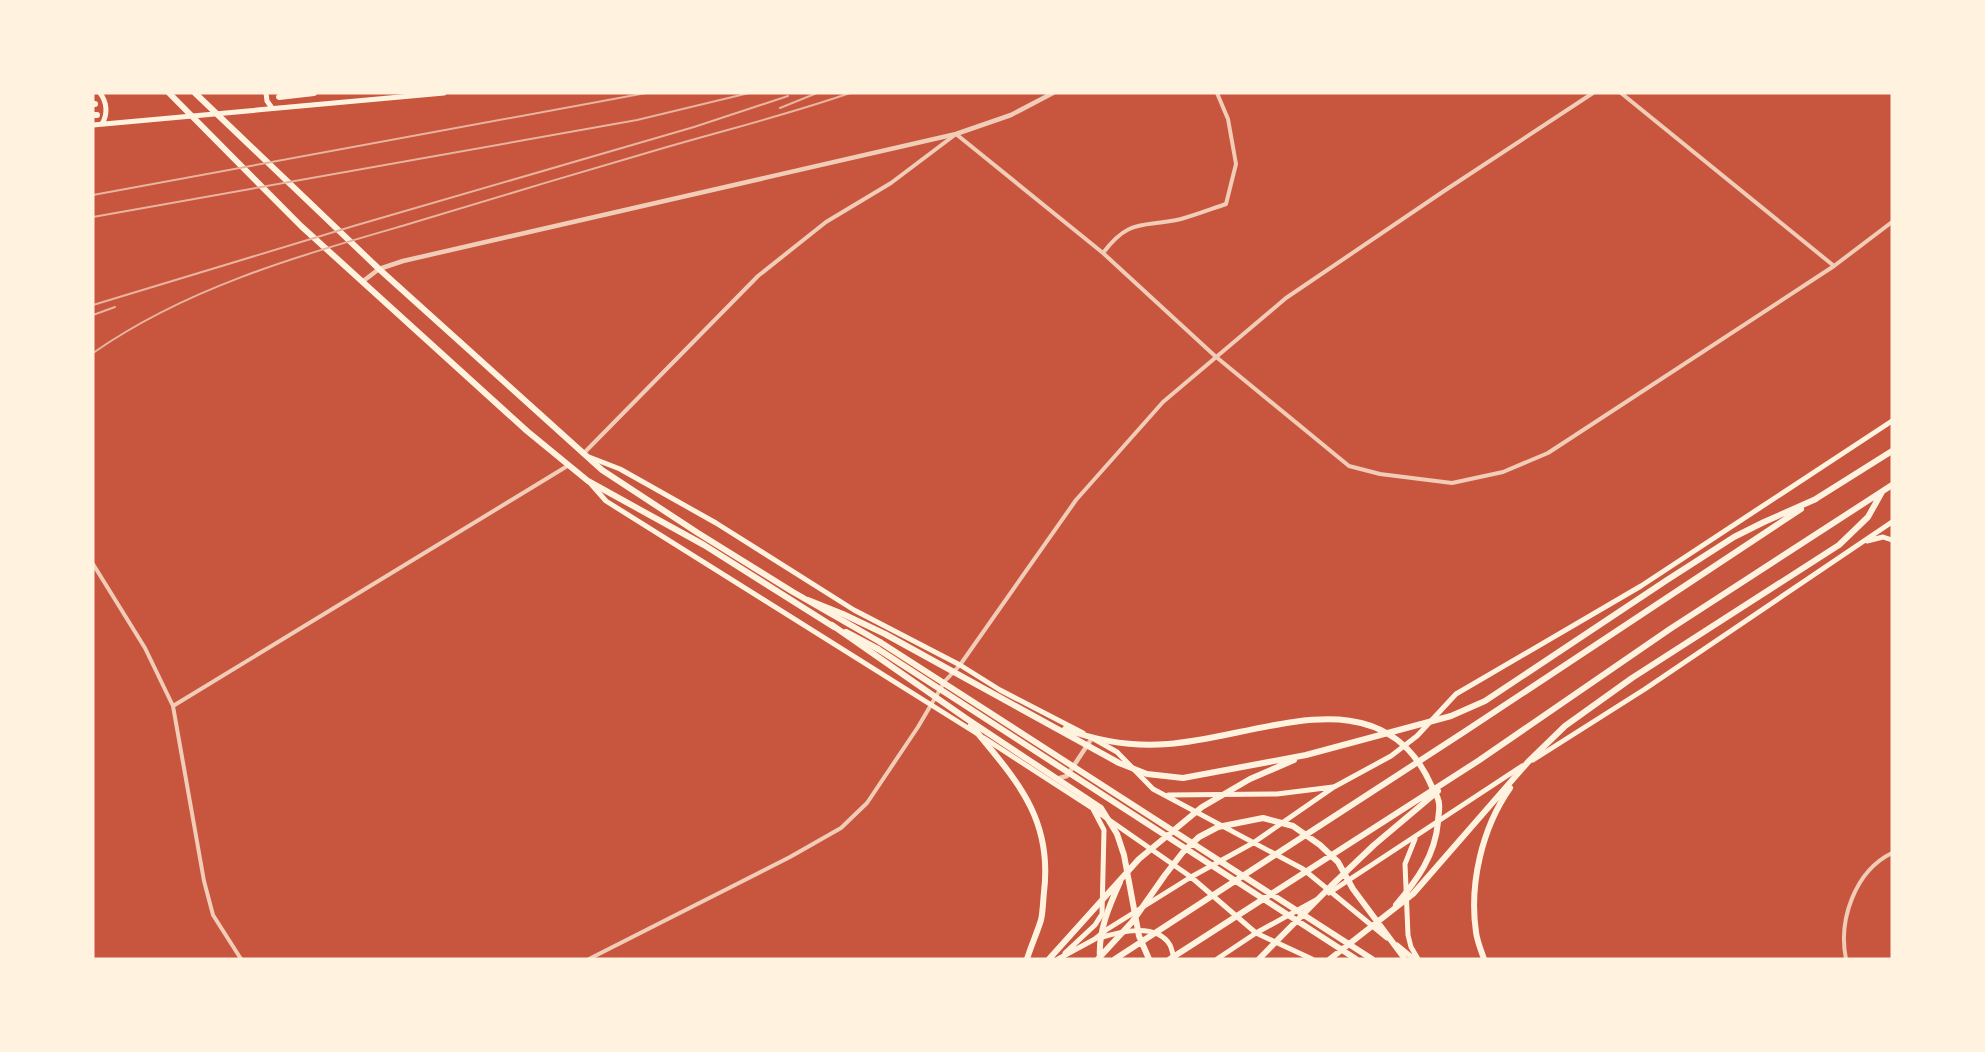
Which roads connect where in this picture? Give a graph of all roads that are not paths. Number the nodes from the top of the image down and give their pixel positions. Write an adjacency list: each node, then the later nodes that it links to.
1 (100, 93): 15 (main road)
2 (169, 93): 14 (main road)
3 (195, 93): 13 (main road)
4 (266, 93): 12 (main road)
5 (314, 93): 11 (main road)
6 (444, 93): 12 (main road)
7 (1053, 93): 17 (street)
8 (1217, 93): 19 (street)
9 (1593, 93): 23 (street)
10 (1621, 93): 20 (street)
11 (279, 97)
12 (272, 108): 13 (main road)
13 (215, 114): 14 (main road); 21 (main road)
14 (192, 116): 15 (main road); 22 (main road)
15 (102, 124): 16 (main road)
16 (93, 125)
17 (956, 134): 19 (street); 21 (street); 26 (street)
18 (1892, 222): 20 (street)
19 (1103, 253): 23 (street)
20 (1834, 266): 23 (street)
21 (379, 269): 22 (street); 26 (main road)
22 (362, 282): 27 (main road)
23 (1215, 356): 38 (street)
24 (1892, 421): 48 (main road)
25 (1892, 451): 31 (main road)
26 (583, 454): 36 (main road); 38 (main road)
27 (570, 465): 28 (main road); 40 (street)
28 (588, 481): 37 (main road); 39 (main road)
29 (1892, 485): 30 (main road)
30 (1882, 492): 45 (main road); 47 (main road)
31 (1816, 499): 44 (main road); 66 (main road)
32 (1892, 522): 34 (main road)
33 (1892, 540): 34 (main road)
34 (1854, 547): 51 (main road)
35 (93, 564): 40 (street)
36 (808, 600): 37 (main road); 42 (main road)
37 (877, 648): 41 (main road); 73 (main road); 74 (main road)
38 (960, 665): 39 (street); 43 (main road)
39 (932, 704): 46 (main road); 61 (street)
40 (173, 706): 60 (street)
41 (967, 719): 62 (main road); 67 (main road)
42 (1048, 723): 44 (main road); 57 (main road)
43 (1092, 738): 46 (street); 49 (main road)
44 (1306, 755): 54 (main road)
45 (1527, 762): 57 (main road); 77 (main road)
46 (1042, 777): 50 (main road)
47 (1453, 777): 68 (main road); 70 (main road)
48 (1334, 787): 49 (main road); 52 (main road)
49 (1153, 789): 52 (main road)
50 (1092, 808): 55 (main road); 64 (main road)
51 (1415, 838): 56 (main road); 76 (main road)
52 (1253, 843): 55 (main road); 56 (main road)
53 (1892, 853): 78 (street)
54 (1123, 876): 63 (main road); 65 (main road)
55 (1191, 877): 58 (main road); 59 (main road)
56 (1330, 892): 58 (main road); 76 (main road)
57 (1385, 917): 72 (main road)
58 (1256, 933): 69 (main road); 71 (main road)
59 (1095, 939): 64 (main road); 68 (main road)
60 (241, 959)
61 (590, 959)
62 (1026, 959)
63 (1049, 959)
64 (1058, 959)
65 (1099, 959): 75 (main road)
66 (1115, 959)
67 (1149, 959)
68 (1172, 959)
69 (1217, 959)
70 (1259, 959)
71 (1312, 959)
72 (1330, 959)
73 (1356, 959)
74 (1372, 959)
75 (1405, 959)
76 (1416, 959)
77 (1484, 959)
78 (1846, 959)

